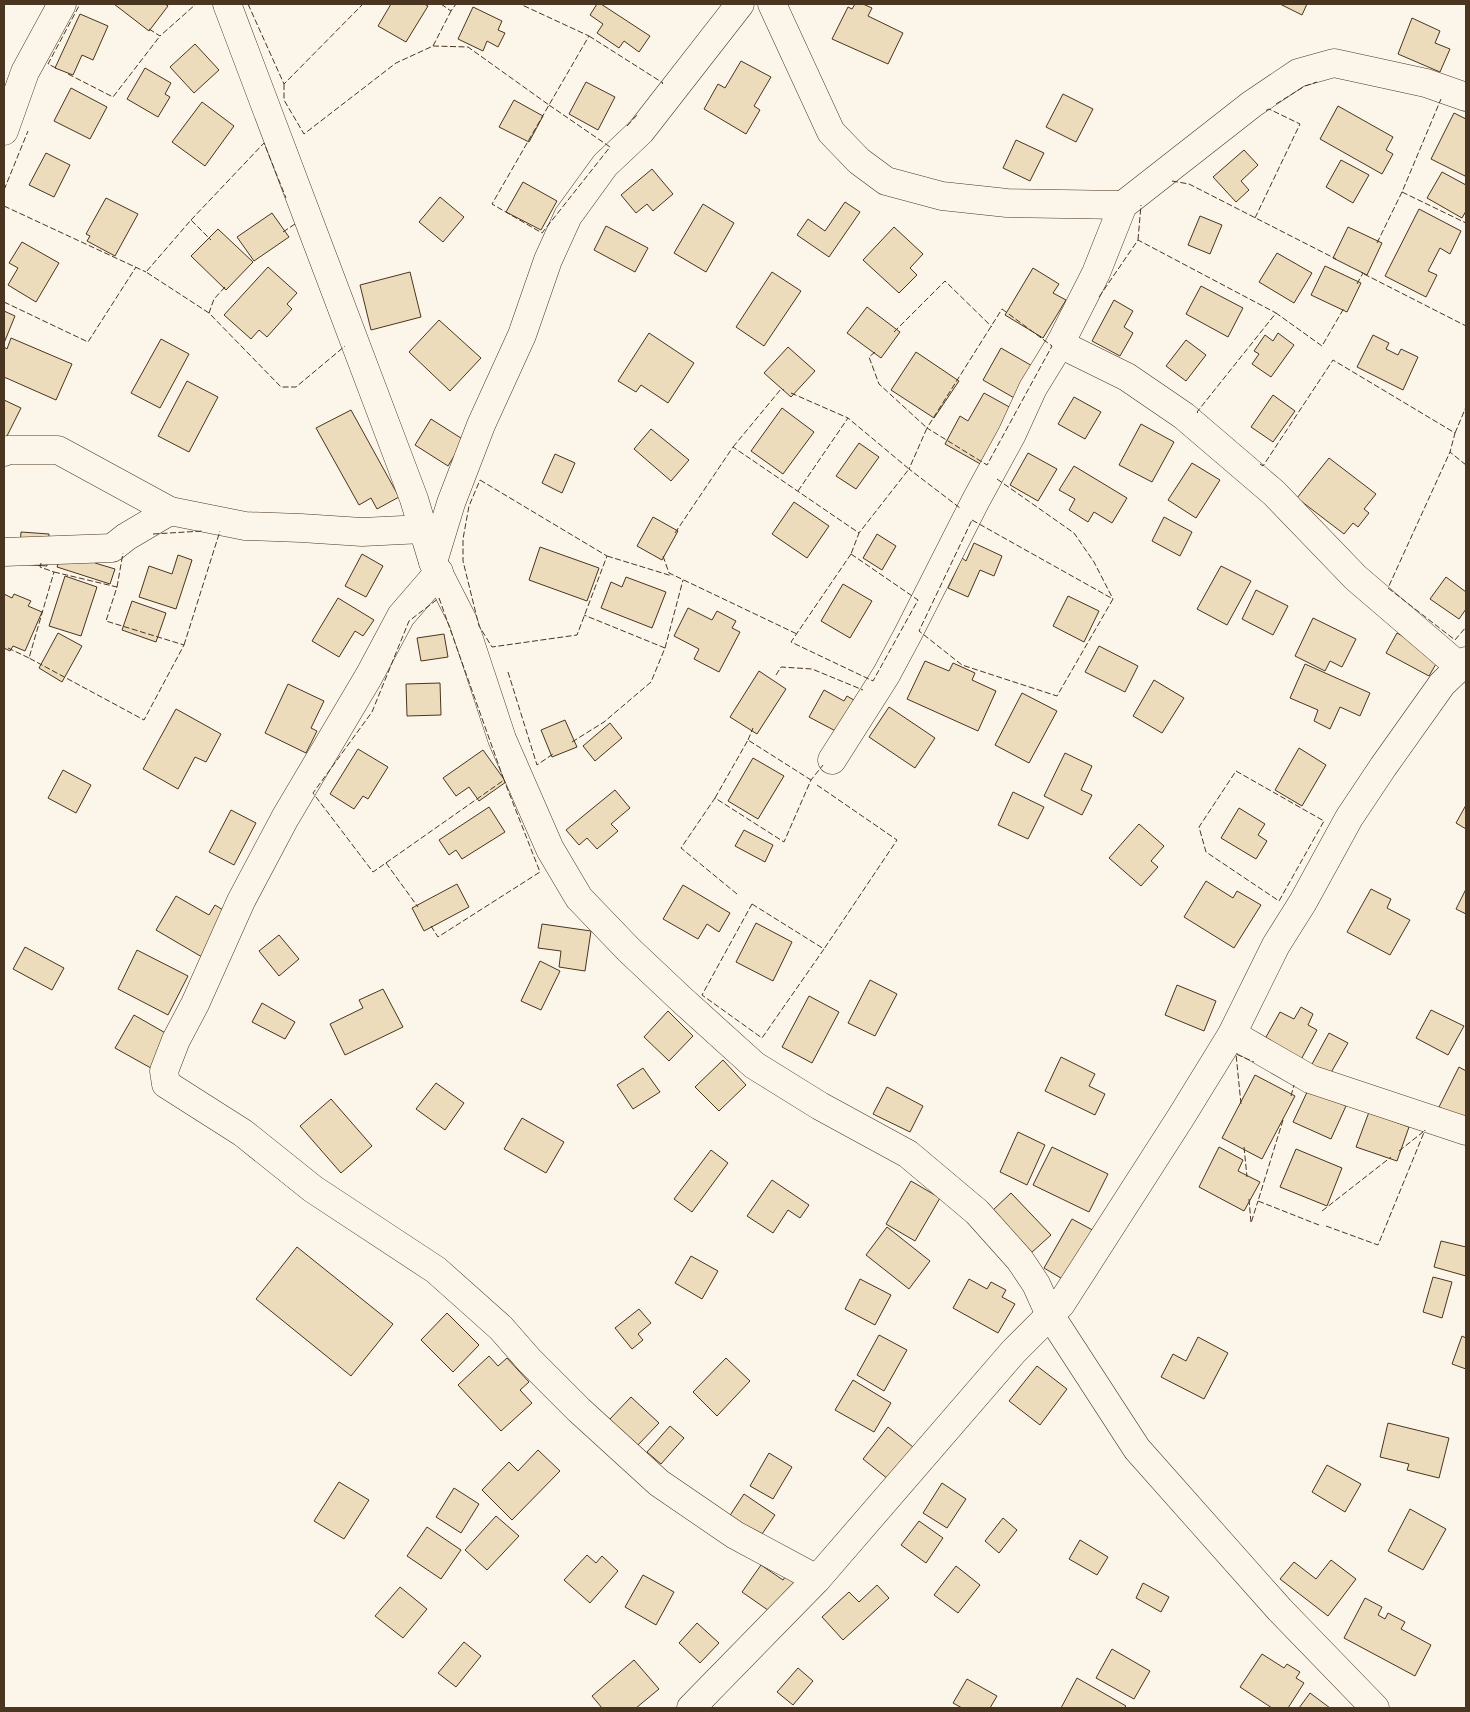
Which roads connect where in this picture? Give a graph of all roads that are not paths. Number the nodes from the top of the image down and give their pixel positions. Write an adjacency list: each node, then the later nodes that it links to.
1 (62, 4): 5 (street)
2 (227, 4): 12 (street)
3 (740, 4): 14 (street)
4 (772, 4): 8 (street)
5 (14, 69): 7 (street)
6 (1466, 96): 8 (street)
7 (4, 131)
8 (1123, 205): 9 (street)
9 (1060, 344): 15 (street); 16 (street)
10 (4, 452): 11 (street)
11 (170, 511): 12 (street); 13 (street)
12 (423, 529): 14 (street)
13 (4, 552)
14 (436, 567): 19 (street); 20 (street)
15 (1463, 664): 17 (street)
16 (832, 760)
17 (1232, 1034): 18 (street); 19 (street)
18 (1466, 1131)
19 (1050, 1315): 20 (street); 22 (street)
20 (817, 1579): 21 (street)
21 (691, 1708)
22 (1375, 1708)

